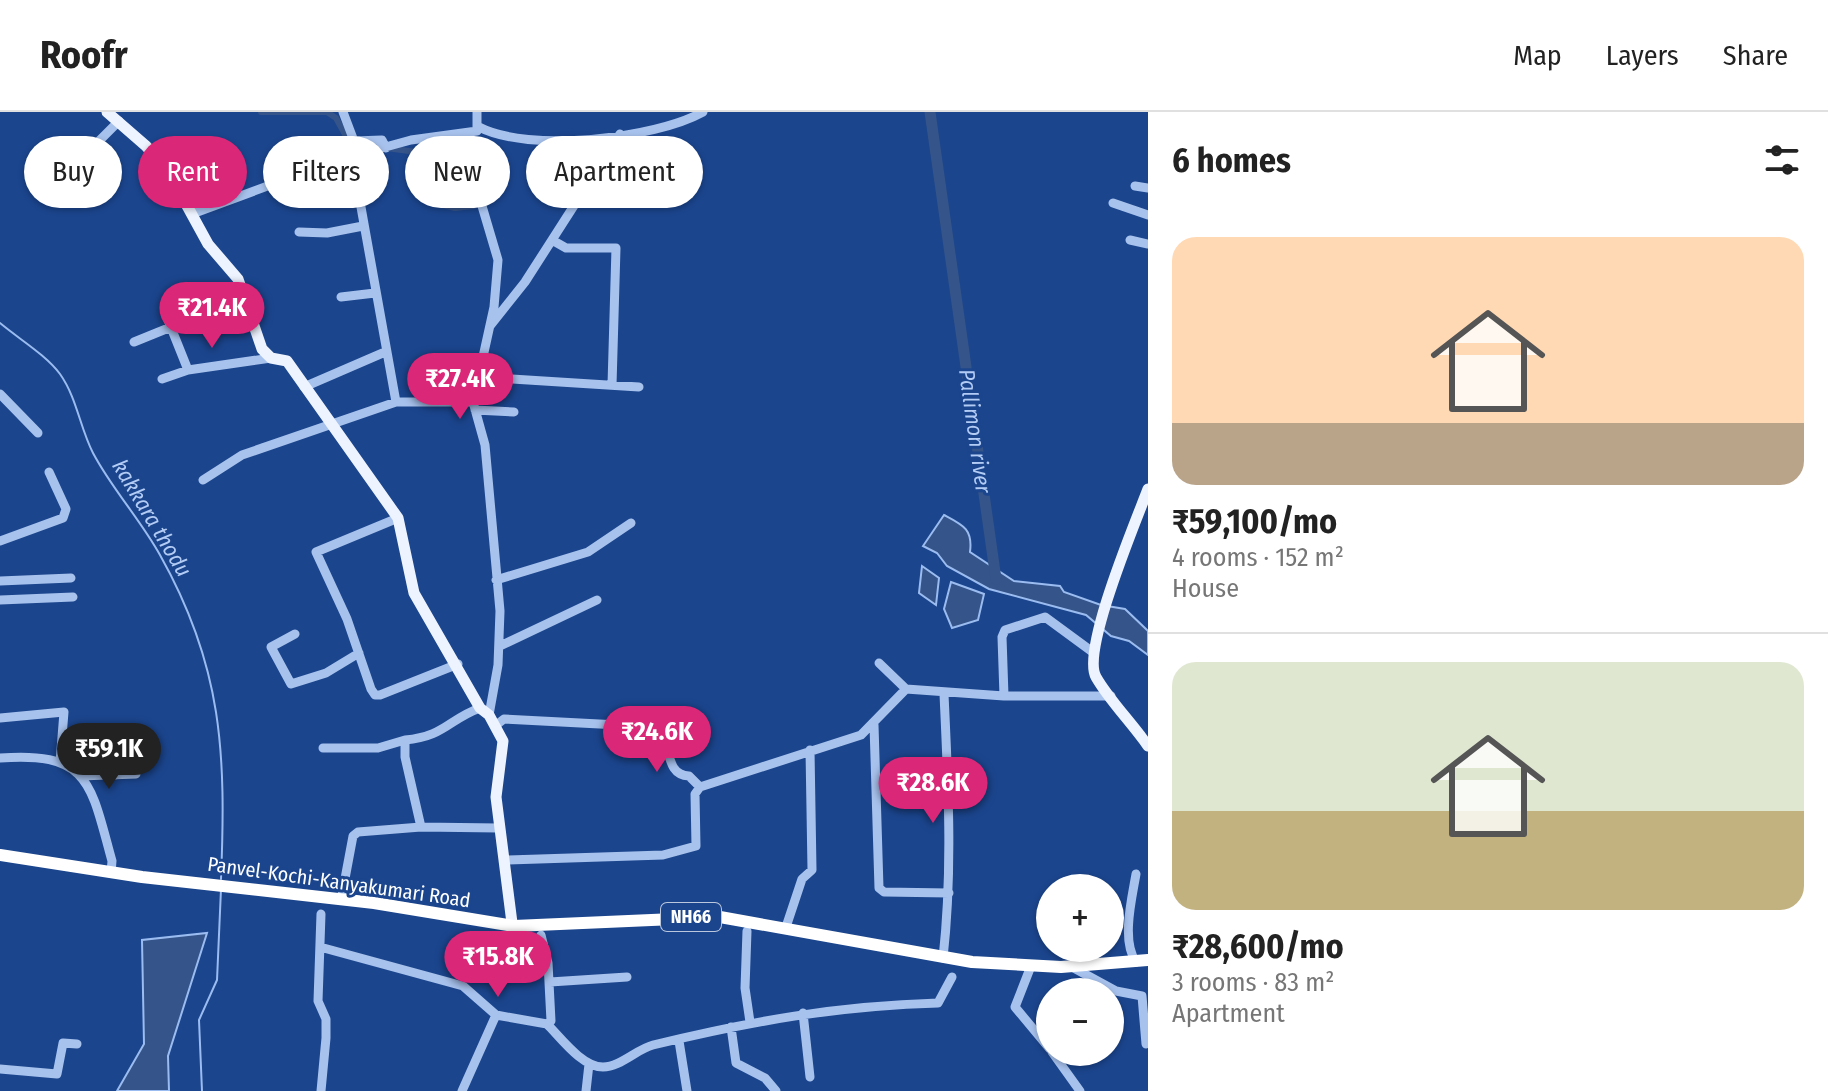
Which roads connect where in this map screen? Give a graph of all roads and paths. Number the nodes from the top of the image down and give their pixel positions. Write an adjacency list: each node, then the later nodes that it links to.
1 (107, 112): 5 (main road)
2 (343, 112): 10 (street)
3 (477, 112): 6 (street)
4 (703, 112): 7 (street)
5 (119, 121): 9 (street); 17 (main road)
6 (479, 127): 7 (street); 8 (street)
7 (620, 134): 21 (street)
8 (461, 135): 11 (street); 27 (street)
9 (104, 136)
10 (352, 136)
11 (389, 147)
12 (1135, 186): 14 (street)
13 (263, 187): 17 (street)
14 (1148, 188)
15 (1113, 203): 18 (street)
16 (360, 208): 19 (street)
17 (192, 214): 31 (main road)
18 (1148, 215)
19 (363, 226): 20 (street); 24 (street)
20 (299, 232)
21 (552, 240): 27 (street); 35 (street)
22 (1130, 240): 23 (street)
23 (1148, 244)
24 (375, 293): 25 (street); 30 (street)
25 (341, 297)
26 (166, 315): 28 (street)
27 (490, 326): 33 (street)
28 (171, 327): 29 (street); 32 (street)
29 (134, 342)
30 (385, 352): 36 (street); 39 (street)
31 (271, 358): 32 (street); 36 (main road)
32 (188, 370): 34 (street)
33 (478, 377): 35 (street); 40 (street)
34 (162, 379)
35 (612, 385): 37 (street)
36 (304, 387): 42 (main road)
37 (639, 387)
38 (0, 394): 43 (street)
39 (396, 402): 40 (street); 42 (street)
40 (474, 406): 41 (street); 51 (street)
41 (514, 412)
42 (330, 425): 45 (street); 47 (main road)
43 (38, 433)
44 (49, 472): 49 (street)
45 (203, 480)
46 (1148, 489): 59 (main road)
47 (398, 518): 58 (street); 61 (main road)
48 (631, 523): 51 (street)
49 (0, 541)
50 (71, 578): 52 (street)
51 (496, 580): 57 (street)
52 (0, 581)
53 (73, 597): 54 (street)
54 (0, 600)
55 (597, 600): 57 (street)
56 (295, 634): 58 (street)
57 (500, 646): 66 (street)
58 (359, 653): 61 (street)
59 (1094, 653): 64 (street); 65 (main road)
60 (879, 663): 62 (street)
61 (458, 664): 66 (main road)
62 (906, 689): 63 (street); 68 (street)
63 (944, 694): 64 (street); 86 (street)
64 (1004, 696): 65 (street)
65 (1111, 696): 70 (main road)
66 (488, 716): 69 (street); 79 (street); 81 (main road)
67 (0, 718): 75 (street)
68 (874, 725): 72 (street); 86 (street)
69 (405, 740): 71 (street); 80 (street)
70 (1148, 746)
71 (323, 748)
72 (810, 750): 79 (street); 90 (street)
73 (116, 757): 77 (street)
74 (0, 758): 75 (street)
75 (60, 762): 78 (street)
76 (136, 774): 77 (street)
77 (116, 775): 78 (street)
78 (80, 776): 84 (street)
79 (700, 787): 83 (street)
80 (421, 827): 81 (street); 87 (street)
81 (498, 828): 83 (main road)
82 (0, 855): 84 (highway, Panvel-Kochi-Kanyakumari Road / NH66)
83 (505, 860): 89 (main road)
84 (111, 873): 87 (highway, Panvel-Kochi-Kanyakumari Road / NH66)
85 (1136, 874): 95 (street)
86 (949, 893): 94 (street)
87 (341, 900): 89 (highway, Panvel-Kochi-Kanyakumari Road / NH66)
88 (321, 914): 93 (street)
89 (512, 923): 90 (highway, Panvel-Kochi-Kanyakumari Road / NH66)
90 (786, 927): 94 (highway, Panvel-Kochi-Kanyakumari Road / NH66)
91 (747, 931): 103 (street)
92 (541, 935): 100 (street)
93 (320, 947): 102 (street); 114 (street)
94 (943, 958): 96 (highway, Panvel-Kochi-Kanyakumari Road / NH66)
95 (1144, 960): 97 (highway, Panvel-Kochi-Kanyakumari Road / NH66)
96 (1031, 966): 97 (highway, Panvel-Kochi-Kanyakumari Road / NH66); 106 (street)
97 (1071, 967): 109 (street)
98 (627, 977): 100 (street)
99 (952, 977): 101 (street)
100 (550, 982): 104 (street)
101 (803, 1013): 103 (street); 113 (street)
102 (496, 1015): 104 (street); 115 (street)
103 (750, 1022): 105 (street)
104 (547, 1024): 110 (street)
105 (731, 1027): 107 (street); 118 (street)
106 (1036, 1033)
107 (679, 1041): 110 (street); 117 (street)
108 (77, 1044): 112 (street)
109 (1146, 1044)
110 (589, 1064): 116 (street)
111 (1062, 1066): 119 (street)
112 (0, 1069)
113 (810, 1077)
114 (321, 1091)
115 (462, 1091)
116 (586, 1091)
117 (687, 1091)
118 (776, 1091)
119 (1080, 1091)

